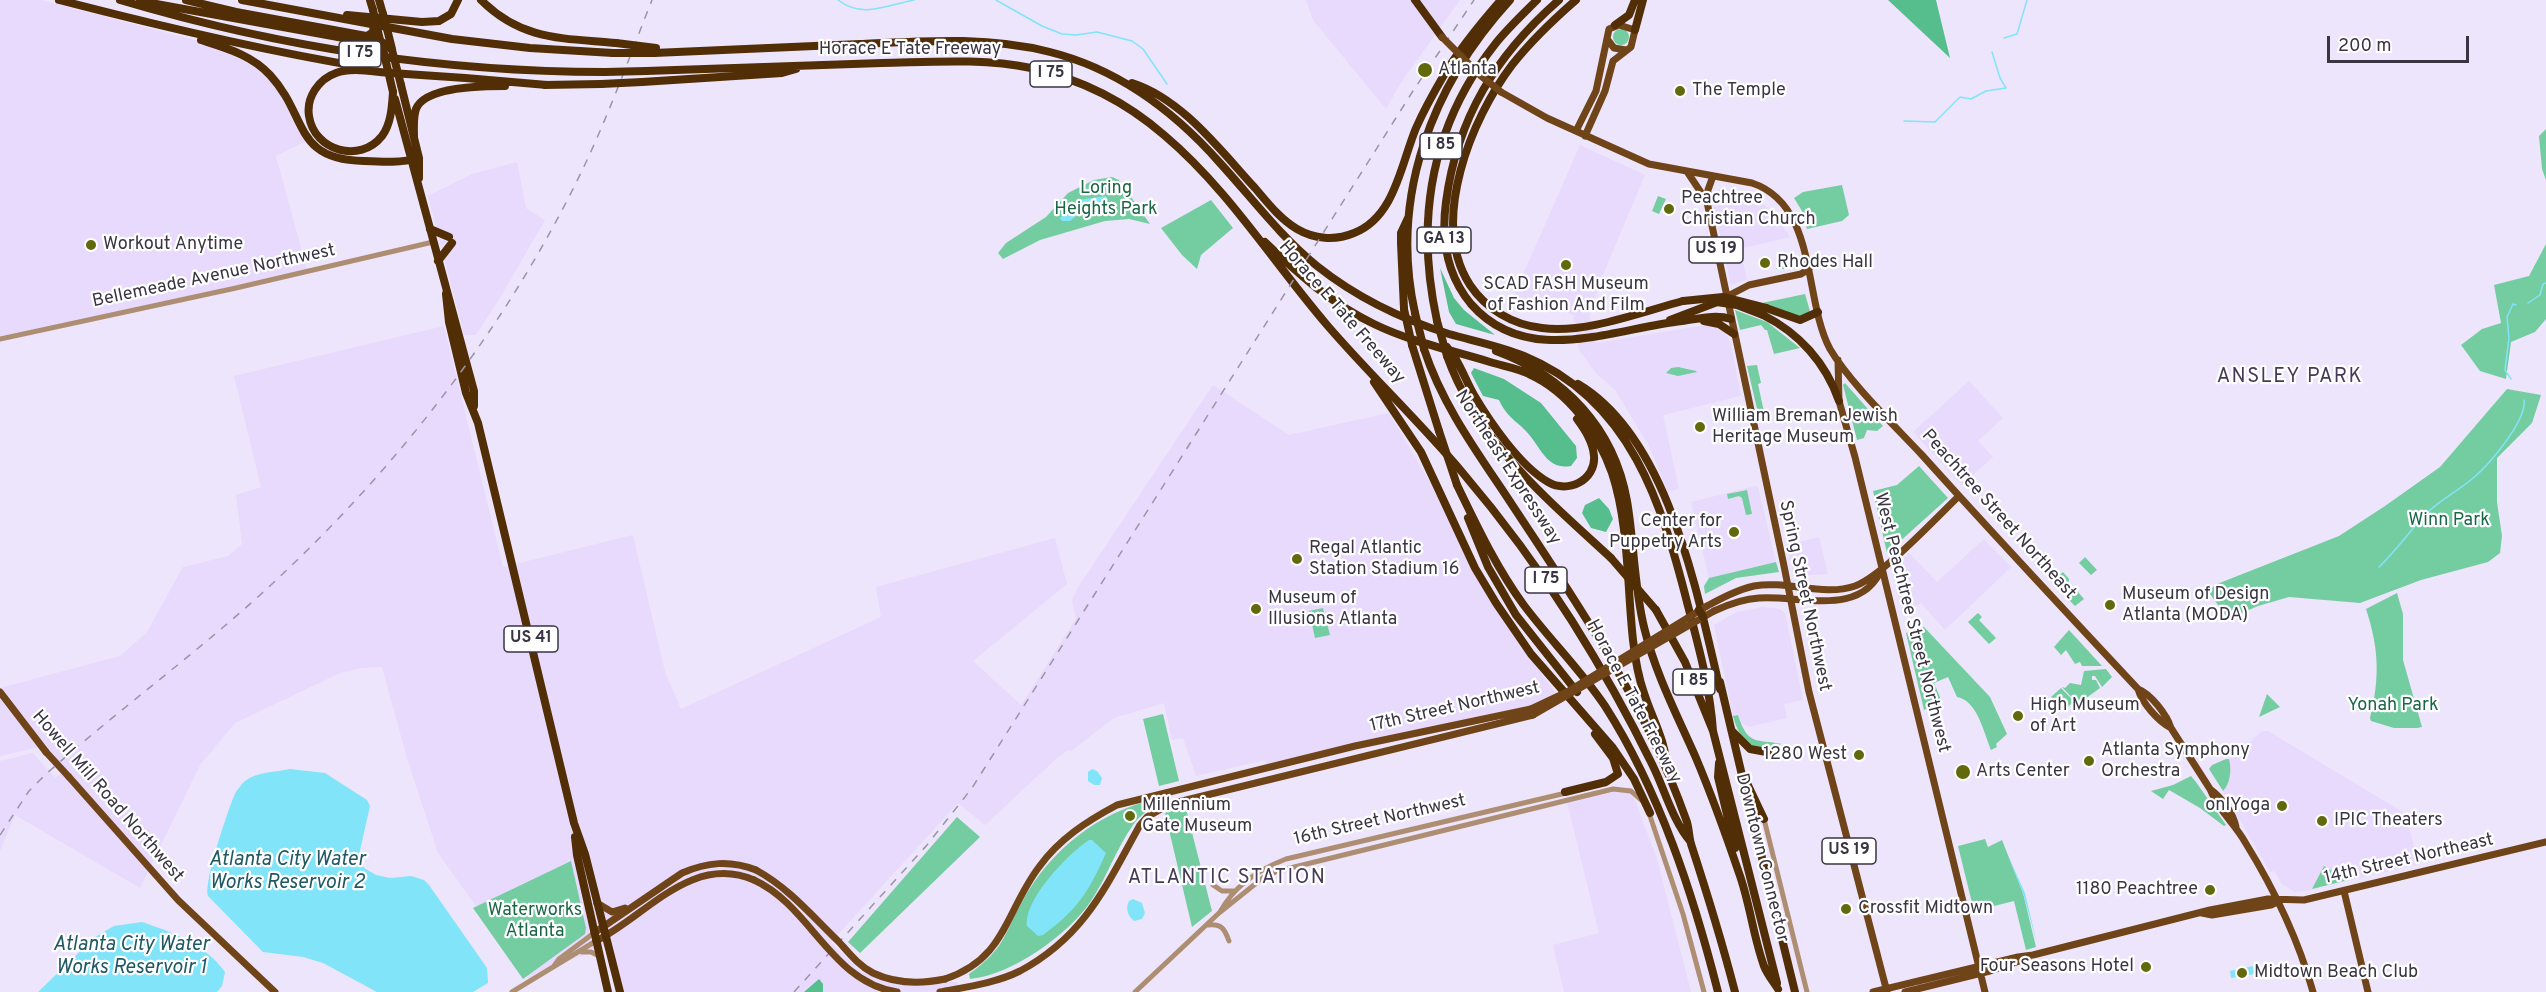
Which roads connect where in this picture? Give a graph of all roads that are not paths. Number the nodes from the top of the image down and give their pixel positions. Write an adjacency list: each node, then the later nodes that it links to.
1 (59, 0): 20 (highway)
2 (78, 0): 20 (highway)
3 (120, 0): 32 (highway, Horace E Tate Freeway / I 75, bridge)
4 (133, 0): 19 (highway)
5 (186, 0): 19 (highway)
6 (242, 0): 18 (highway, Horace E Tate Freeway / I 75)
7 (458, 0): 18 (highway)
8 (482, 0): 29 (highway, bridge)
9 (1415, 0): 26 (highway)
10 (1502, 0): 34 (highway)
11 (1510, 0): 46 (highway, Northeast Expressway / I 85)
12 (1537, 0): 62 (highway, I 85, bridge)
13 (1559, 0): 57 (highway, GA 13)
14 (1576, 0): 53 (highway, GA 13, bridge)
15 (1635, 0): 21 (highway)
16 (1643, 0): 24 (highway)
17 (378, 5): 23 (highway, US 41, bridge); 25 (highway, bridge); 28 (highway, US 41, bridge)
18 (280, 7): 29 (highway, Horace E Tate Freeway / I 75, bridge)
19 (232, 14): 25 (highway); 28 (highway)
20 (146, 22): 22 (highway)
21 (1615, 26): 24 (main road); 27 (main road)
22 (166, 28): 33 (highway); 41 (highway)
23 (387, 29): 28 (highway, bridge); 31 (highway, US 41)
24 (1635, 30): 30 (main road)
25 (367, 36): 28 (highway, bridge)
26 (1442, 38): 37 (main road, bridge)
27 (1607, 39): 30 (main road); 37 (main road)
28 (379, 43): 31 (highway, bridge); 36 (highway, US 41, bridge)
29 (655, 50): 34 (highway, Horace E Tate Freeway / I 75)
30 (1627, 50): 38 (main road)
31 (392, 51): 39 (highway, US 41, bridge)
32 (810, 65): 35 (highway, bridge); 47 (highway, Horace E Tate Freeway / I 75)
33 (402, 74): 35 (highway); 36 (highway)
34 (1119, 79): 58 (highway, Horace E Tate Freeway / I 75)
35 (546, 85): 39 (highway)
36 (393, 92): 41 (highway, US 41)
37 (1576, 131): 38 (main road)
38 (1585, 136): 42 (main road)
39 (414, 137): 40 (highway, US 41)
40 (419, 158): 41 (highway); 44 (highway, US 41)
41 (410, 161): 44 (highway, US 41)
42 (1688, 173): 43 (main road); 45 (main road, Spring Street Northwest / US 19)
43 (1713, 176): 45 (main road, Spring Street Northwest); 51 (main road)
44 (419, 184): 48 (highway, US 41)
45 (1707, 202): 52 (main road, Spring Street Northwest / US 19)
46 (1410, 214): 67 (highway, bridge); 83 (highway, Northeast Expressway / I 85, bridge)
47 (1241, 218): 61 (highway, Horace E Tate Freeway / I 75); 63 (highway)
48 (430, 229): 49 (highway, US 41); 50 (highway)
49 (433, 242): 50 (highway, US 41); 60 (street, Bellemeade Avenue Northwest)
50 (438, 261): 87 (highway, US 41)
51 (1809, 269): 52 (main road); 54 (main road)
52 (1726, 297): 56 (main road, Spring Street Northwest / US 19); 57 (highway)
53 (1764, 311): 54 (highway); 66 (highway, GA 13)
54 (1818, 312): 64 (main road)
55 (1690, 320): 56 (highway); 57 (highway); 59 (highway)
56 (1731, 320): 59 (main road, Spring Street Northwest / US 19)
57 (1663, 323)
58 (1446, 333): 65 (highway, Horace E Tate Freeway / I 75); 90 (highway)
59 (1734, 334): 70 (main road, Spring Street Northwest / US 19)
60 (0, 339)
61 (1352, 352): 76 (highway); 88 (highway, Horace E Tate Freeway / I 75)
62 (1451, 357): 63 (highway); 79 (highway, Northeast Expressway / I 85, bridge)
63 (1484, 360): 83 (highway)
64 (1838, 360): 66 (main road, West Peachtree Street Northwest); 68 (main road, Peachtree Street Northeast)
65 (1568, 381): 78 (highway); 79 (highway, Horace E Tate Freeway / I 75)
66 (1839, 401): 69 (main road, West Peachtree Street Northwest)
67 (1457, 485): 74 (highway); 80 (highway)
68 (1959, 496): 69 (main road); 94 (main road, Peachtree Street Northeast)
69 (1881, 568): 70 (main road, 17th Street Northwest); 71 (main road, 17th Street Northwest); 106 (main road, West Peachtree Street Northwest)
70 (1788, 586): 71 (main road, Spring Street Northwest / US 19); 72 (main road, 17th Street Northwest)
71 (1791, 599): 72 (main road, 17th Street Northwest); 108 (main road, Spring Street Northwest / US 19)
72 (1712, 608): 73 (main road, 17th Street Northwest, bridge)
73 (1701, 614): 74 (main road, 17th Street Northwest, bridge); 119 (highway, bridge)
74 (1575, 690): 77 (main road, 17th Street Northwest, bridge)
75 (0, 692): 110 (main road, Howell Mill Road Northwest, bridge)
76 (1575, 705): 84 (highway); 85 (highway)
77 (1532, 712): 96 (main road, 17th Street Northwest, bridge); 109 (main road, 17th Street Northwest)
78 (1729, 728): 81 (highway); 86 (highway)
79 (1713, 731): 82 (highway, Downtown Connector / I 75)
80 (1623, 740): 85 (highway); 117 (highway)
81 (1772, 753)
82 (1719, 756): 90 (highway); 107 (highway, Downtown Connector / I 75)
83 (1667, 771): 88 (highway, Northeast Expressway / I 85)
84 (1566, 796): 85 (street); 92 (street, 16th Street Northwest); 97 (street, 16th Street Northwest)
85 (1650, 813): 116 (street)
86 (1764, 819): 120 (street)
87 (574, 823): 95 (highway, US 41); 101 (highway, US 41)
88 (1690, 841): 118 (highway, I 75)
89 (2546, 842): 93 (main road, 14th Street Northeast)
90 (1740, 875): 107 (highway)
91 (1213, 885): 92 (street)
92 (1237, 890): 97 (street, 16th Street Northwest)
93 (2344, 891): 94 (main road, 14th Street Northeast); 125 (main road)
94 (2279, 900): 106 (main road, 14th Street Northeast); 124 (main road, Peachtree Street Northeast)
95 (597, 903): 96 (main road); 99 (highway, US 41)
96 (638, 903): 99 (main road, 17th Street Northwest)
97 (1219, 913): 98 (street, 16th Street Northwest)
98 (1207, 925): 102 (street); 115 (street, 16th Street Northwest)
99 (603, 927): 100 (highway, US 41); 101 (main road, 17th Street Northwest)
100 (605, 936): 101 (main road, 17th Street Northwest); 113 (highway, US 41); 114 (main road, 17th Street Northwest, bridge)
101 (595, 937): 103 (street, 17th Street Northwest); 104 (highway, US 41); 105 (street, 17th Street Northwest)
102 (1229, 941)
103 (577, 953): 104 (street); 105 (street, 17th Street Northwest)
104 (599, 956): 112 (highway, US 41)
105 (551, 969): 111 (street, 17th Street Northwest)
106 (1979, 970): 108 (main road); 122 (main road); 123 (main road, West Peachtree Street Northwest)
107 (1779, 990)
108 (1887, 990): 121 (main road)
109 (944, 991)
110 (275, 992)
111 (512, 992)
112 (608, 992)
113 (620, 992)
114 (897, 992)
115 (1135, 992)
116 (1704, 992)
117 (1718, 992)
118 (1735, 992)
119 (1795, 992)
120 (1807, 992)
121 (1872, 992)
122 (1905, 992)
123 (1985, 992)
124 (2313, 992)
125 (2368, 992)

